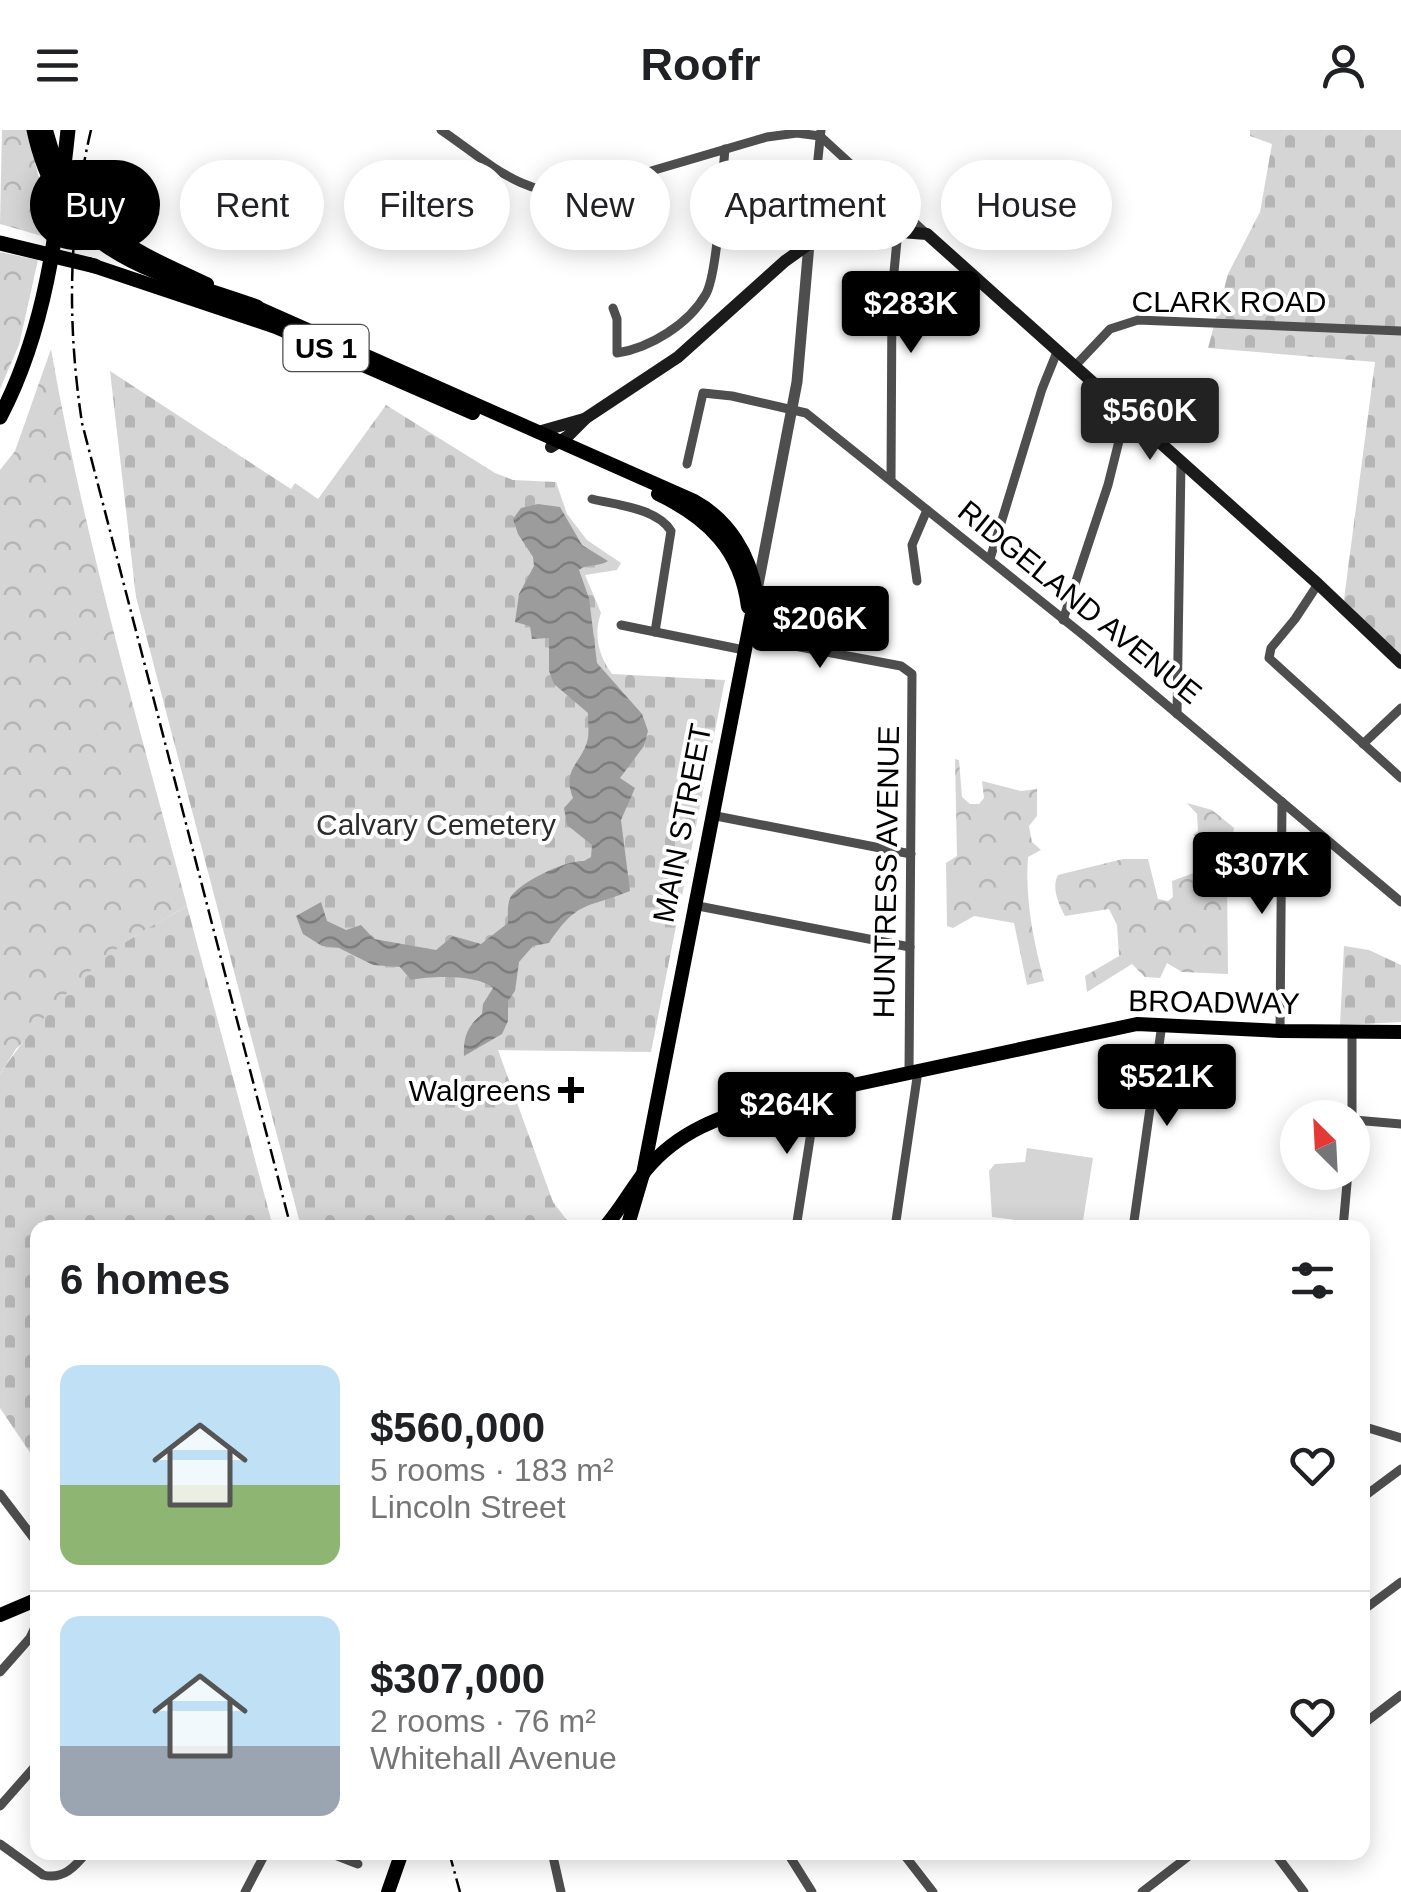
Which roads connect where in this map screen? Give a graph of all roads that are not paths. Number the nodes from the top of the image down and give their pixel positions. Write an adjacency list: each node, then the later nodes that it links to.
1 (34, 130): 7 (highway, US 1)
2 (46, 130): 8 (main road)
3 (68, 130): 25 (highway)
4 (441, 130): 6 (street)
5 (820, 133): 6 (street); 9 (street, MAIN STREET); 11 (street)
6 (725, 149): 19 (street)
7 (43, 160)
8 (56, 160)
9 (818, 160)
10 (921, 233): 11 (main road)
11 (926, 234): 21 (main road)
12 (0, 239): 17 (highway, US 1)
13 (117, 250): 18 (highway, US 1)
14 (801, 250): 26 (main road)
15 (809, 250): 23 (street, MAIN STREET)
16 (896, 250): 31 (street)
17 (95, 266): 28 (main road, US 1)
18 (257, 307): 27 (main road, US 1)
19 (613, 308)
20 (1401, 331): 22 (street, CLARK ROAD)
21 (1058, 352): 22 (main road); 34 (street)
22 (1074, 367): 24 (main road)
23 (792, 408): 30 (street, RIDGELAND AVENUE); 31 (street, RIDGELAND AVENUE); 37 (street, MAIN STREET)
24 (1126, 413): 29 (main road); 38 (street)
25 (0, 417)
26 (586, 418): 27 (main road); 28 (main road)
27 (538, 432): 28 (main road, US 1)
28 (556, 444): 37 (main road, US 1); 41 (main road, US 1)
29 (1181, 463): 36 (main road); 44 (street)
30 (687, 464)
31 (891, 480): 33 (street, RIDGELAND AVENUE)
32 (592, 499): 40 (street)
33 (927, 510): 34 (street, RIDGELAND AVENUE); 35 (street)
34 (990, 559): 38 (street, RIDGELAND AVENUE)
35 (917, 582)
36 (1318, 584): 42 (main road); 45 (street)
37 (756, 593): 41 (main road, MAIN STREET / US 1)
38 (1063, 620): 44 (street, RIDGELAND AVENUE)
39 (621, 625): 40 (street)
40 (655, 632): 41 (street)
41 (747, 638): 48 (main road, MAIN STREET / US 1); 49 (street, HUNTRESS AVENUE)
42 (1401, 664)
43 (1401, 708): 45 (street)
44 (1177, 714): 47 (street, RIDGELAND AVENUE)
45 (1363, 744): 46 (street)
46 (1401, 778)
47 (1282, 802): 50 (street, RIDGELAND AVENUE); 54 (street)
48 (711, 814): 49 (street); 51 (main road, MAIN STREET / US 1)
49 (911, 854): 52 (street, HUNTRESS AVENUE)
50 (1401, 902)
51 (694, 905): 52 (street); 62 (main road, MAIN STREET / US 1)
52 (910, 946): 57 (street, HUNTRESS AVENUE)
53 (1162, 1024): 54 (main road, BROADWAY); 57 (main road, BROADWAY); 68 (street)
54 (1280, 1031): 56 (main road, BROADWAY)
55 (1401, 1032): 56 (main road, BROADWAY)
56 (1352, 1033): 59 (street)
57 (913, 1072): 58 (main road, BROADWAY); 67 (street, HUNTRESS AVENUE)
58 (817, 1094): 62 (main road, BROADWAY); 66 (street)
59 (1354, 1100)
60 (1370, 1121): 61 (street)
61 (1401, 1124)
62 (643, 1174): 64 (main road, BROADWAY); 65 (main road, MAIN STREET / US 1)
63 (1346, 1190): 69 (street)
64 (610, 1220)
65 (629, 1220)
66 (797, 1220)
67 (896, 1220)
68 (1134, 1220)
69 (1344, 1220)
70 (1370, 1428): 71 (street)
71 (1401, 1438)
72 (1401, 1468): 73 (street)
73 (1370, 1492)
74 (0, 1494): 75 (street)
75 (30, 1533)
76 (1401, 1582): 78 (street)
77 (30, 1604): 79 (main road)
78 (1370, 1606)
79 (0, 1615)
80 (30, 1638): 81 (street)
81 (0, 1672)
82 (1401, 1695): 83 (street)
83 (1370, 1718)
84 (30, 1772): 85 (street)
85 (0, 1806)
86 (0, 1844): 87 (street)
87 (80, 1860)
88 (262, 1860): 97 (street)
89 (348, 1860): 96 (street)
90 (399, 1860): 98 (main road)
91 (554, 1860): 99 (street)
92 (792, 1860): 100 (street)
93 (908, 1860): 101 (street)
94 (1184, 1860): 102 (street)
95 (1280, 1860): 103 (street)
96 (358, 1864)
97 (245, 1892)
98 (388, 1892)
99 (561, 1892)
100 (812, 1892)
101 (933, 1892)
102 (1142, 1892)
103 (1304, 1892)

